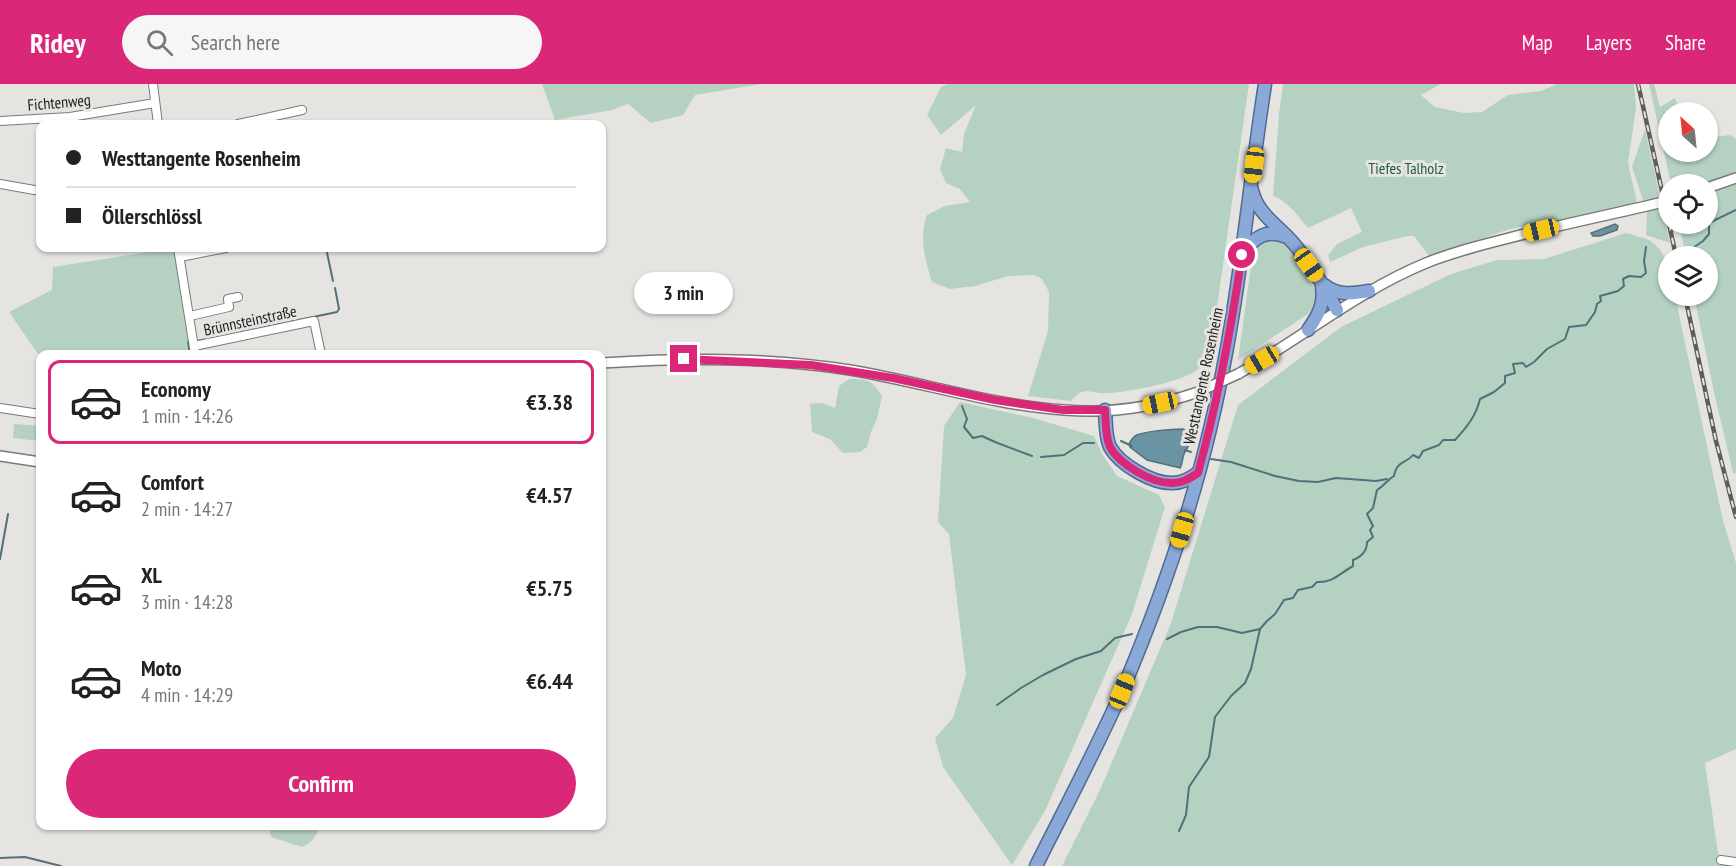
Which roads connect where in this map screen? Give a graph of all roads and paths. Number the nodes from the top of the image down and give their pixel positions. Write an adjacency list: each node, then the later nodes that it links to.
1 (153, 84): 3 (street)
2 (1265, 84): 13 (highway)
3 (155, 103): 5 (street, Fichtenweg); 6 (street)
4 (302, 110): 7 (street)
5 (75, 120)
6 (157, 120)
7 (256, 120)
8 (0, 121): 9 (street, Fichtenweg)
9 (36, 121)
10 (1736, 178): 12 (street)
11 (0, 184): 14 (street)
12 (1718, 184)
13 (1251, 187): 16 (highway); 19 (highway, Westtangente Rosenheim)
14 (36, 190)
15 (1658, 203): 22 (street)
16 (1288, 237): 19 (highway); 21 (highway)
17 (179, 252): 20 (street)
18 (206, 252): 20 (street)
19 (1242, 255): 35 (highway, Westtangente Rosenheim)
20 (180, 257): 25 (street)
21 (1321, 282): 22 (highway); 24 (highway); 26 (highway)
22 (1369, 291): 24 (street)
23 (238, 297): 25 (street)
24 (1337, 310): 26 (street)
25 (190, 316): 27 (street)
26 (1308, 330): 31 (street, bridge)
27 (194, 350): 28 (street, Brünnsteinstraße)
28 (320, 350)
29 (606, 363): 31 (street)
30 (0, 408): 32 (street)
31 (1105, 410): 36 (highway)
32 (36, 413)
33 (0, 456): 34 (street)
34 (36, 461)
35 (1198, 473): 36 (highway); 37 (highway, Westtangente Rosenheim)
36 (1171, 483): 37 (highway)
37 (1188, 509): 40 (highway, Westtangente Rosenheim)
38 (1721, 860): 39 (street)
39 (1736, 862)
40 (1036, 866)

